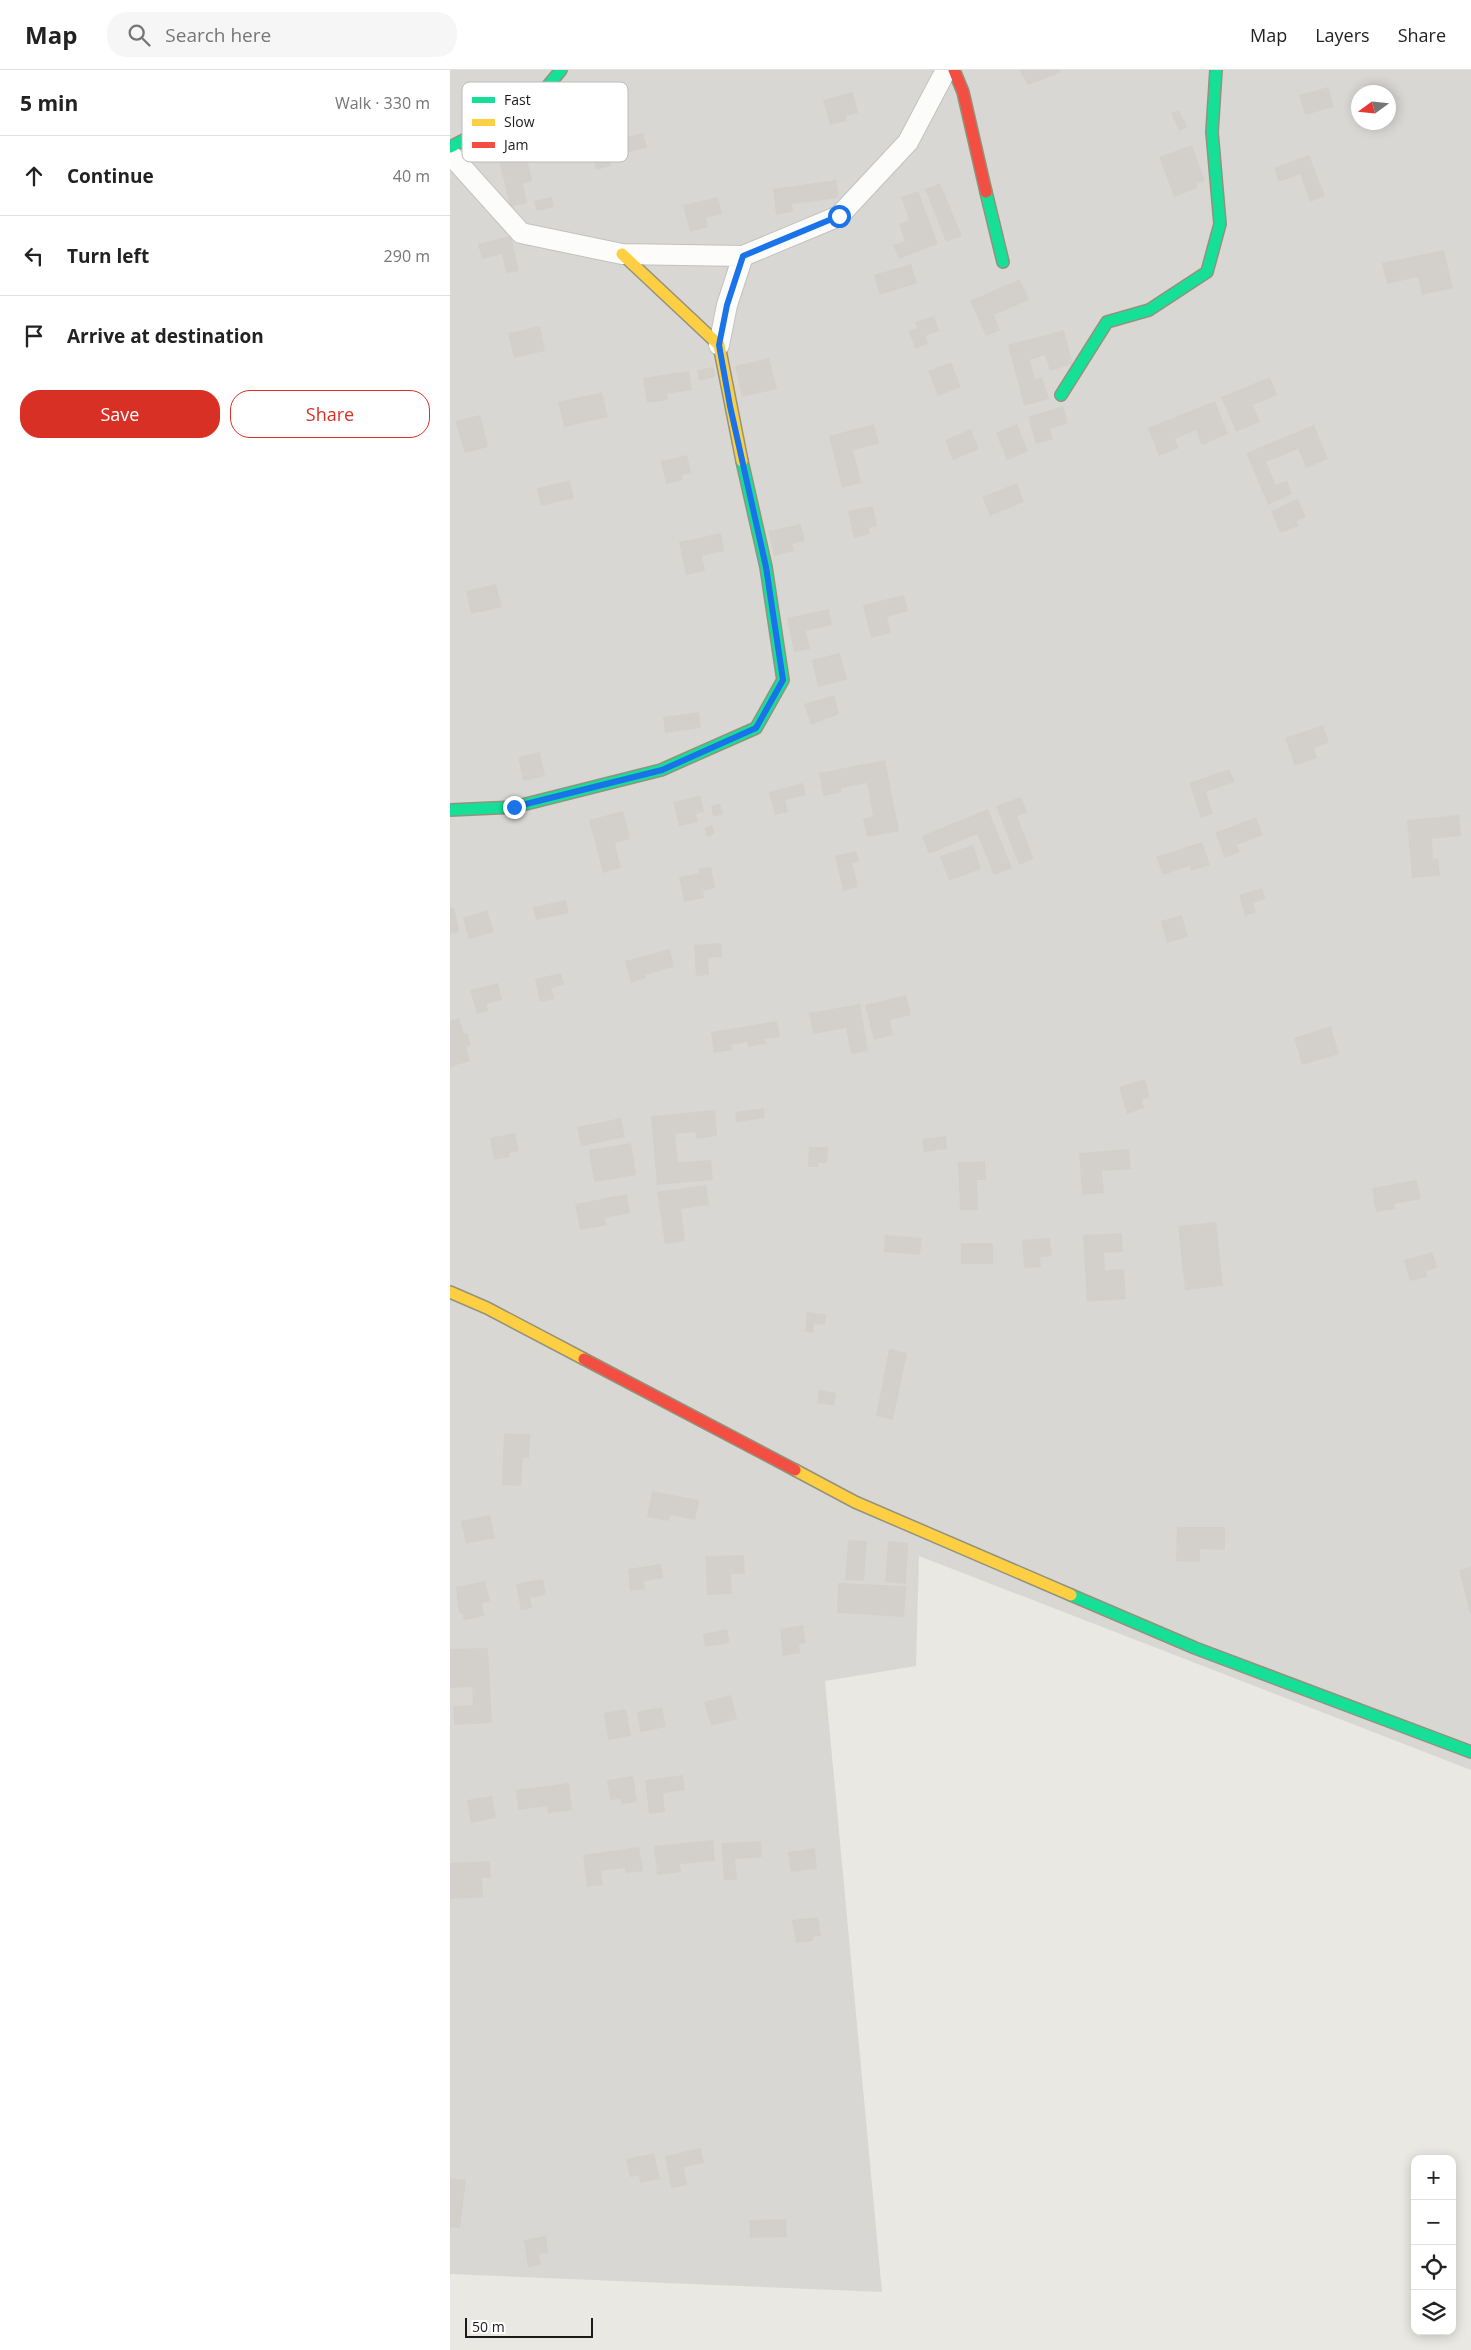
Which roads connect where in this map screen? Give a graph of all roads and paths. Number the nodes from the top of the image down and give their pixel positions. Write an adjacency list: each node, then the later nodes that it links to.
1 (561, 70): 5 (street)
2 (946, 70): 10 (street)
3 (954, 70): 11 (street)
4 (1216, 70): 13 (street)
5 (551, 82)
6 (462, 141): 7 (street)
7 (450, 147)
8 (450, 154): 9 (street)
9 (622, 254): 10 (street); 12 (street)
10 (743, 256): 12 (street)
11 (1003, 262)
12 (719, 345): 14 (street)
13 (1061, 394)
14 (450, 810)
15 (450, 1292): 16 (street)
16 (1471, 1752)

